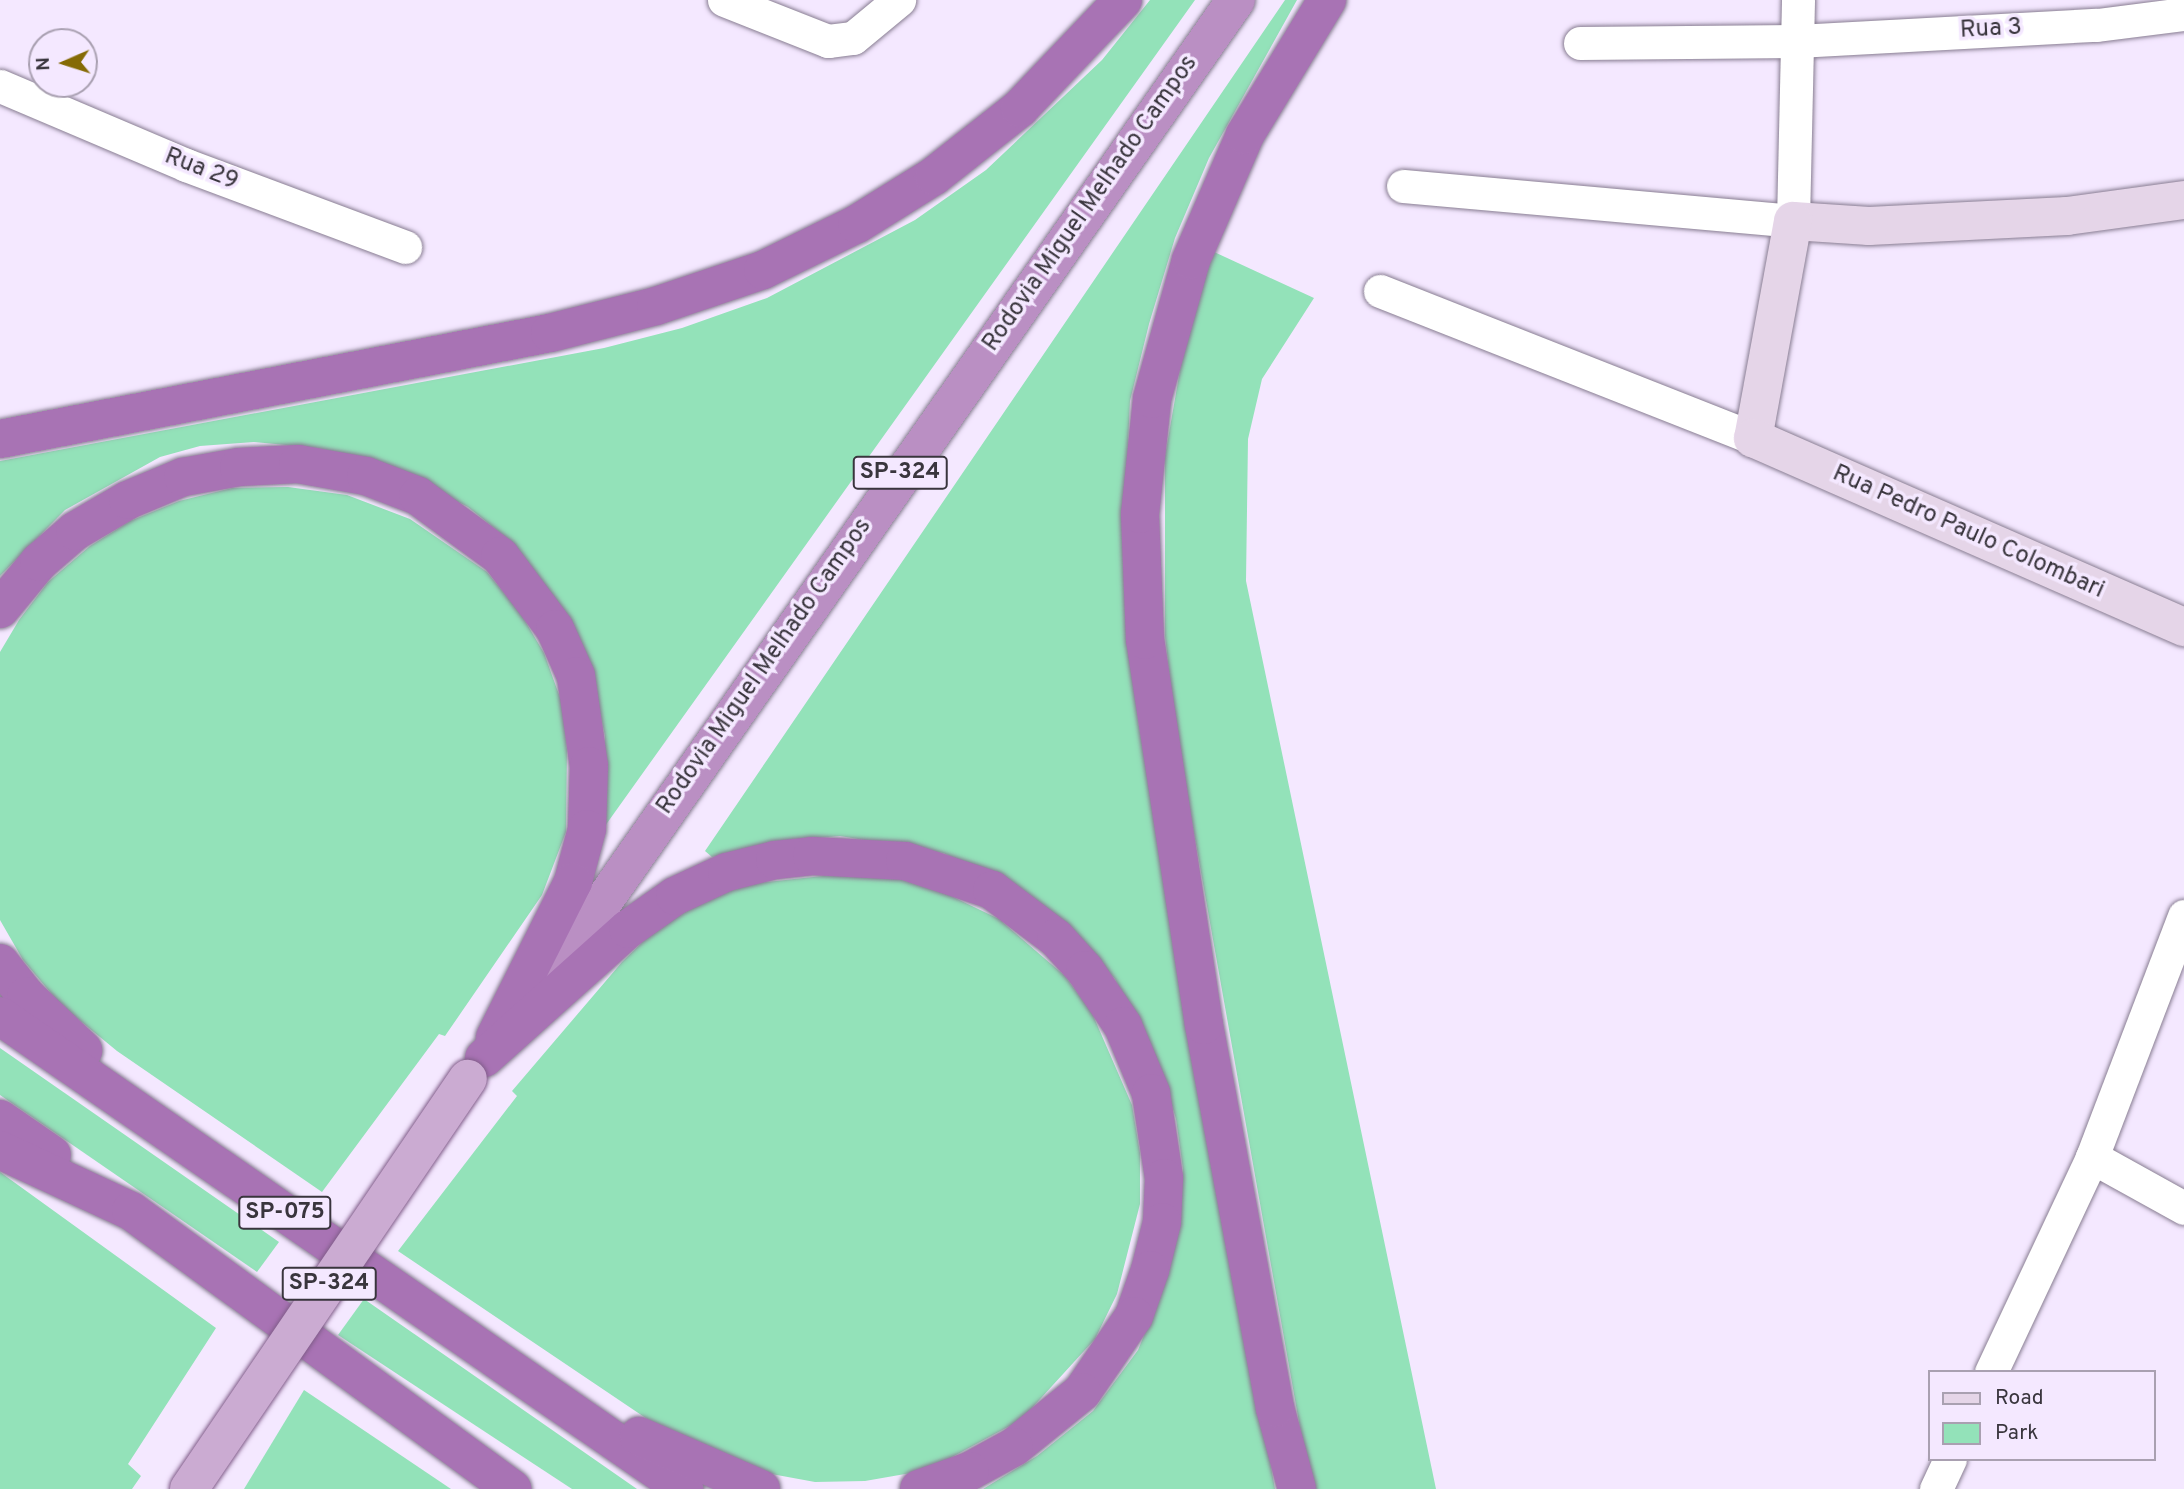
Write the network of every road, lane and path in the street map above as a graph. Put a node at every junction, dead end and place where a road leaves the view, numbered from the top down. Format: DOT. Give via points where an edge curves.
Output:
graph roads {
  1 [pos="724,0"];
  2 [pos="899,0"];
  3 [pos="1123,0"];
  4 [pos="1236,0"];
  5 [pos="1327,0"];
  6 [pos="1798,0"];
  7 [pos="2184,14"];
  8 [pos="1797,41"];
  9 [pos="1580,43"];
  10 [pos="0,86"];
  11 [pos="1404,186"];
  12 [pos="2184,200"];
  13 [pos="1793,221"];
  14 [pos="405,247"];
  15 [pos="1380,291"];
  16 [pos="1753,438"];
  17 [pos="0,439"];
  18 [pos="0,609"];
  19 [pos="2184,627"];
  20 [pos="2184,916"];
  21 [pos="0,964"];
  22 [pos="0,1016"];
  23 [pos="476,1068"];
  24 [pos="0,1119"];
  25 [pos="177,1138"];
  26 [pos="0,1150"];
  27 [pos="2092,1157"];
  28 [pos="2184,1208"];
  29 [pos="131,1211"];
  30 [pos="1992,1370"];
  31 [pos="554,1398"];
  32 [pos="1949,1461"];
  33 [pos="189,1489"];
  34 [pos="512,1489"];
  35 [pos="684,1489"];
  36 [pos="761,1489"];
  37 [pos="919,1489"];
  38 [pos="1297,1489"];
  39 [pos="1936,1489"];
  1 -- 2 [label="street" via="816,40 853,38"];
  3 -- 17 [label="highway" via="1020,108 934,176 857,224 764,270 656,306 550,334"];
  4 -- 23 [label="highway, Rodovia Miguel Melhado Campos / SP-324" via="570,949"];
  5 -- 38 [label="highway" via="1245,135 1191,260 1152,399 1140,514 1144,640 1204,1025 1275,1408"];
  6 -- 8 [label="street"];
  7 -- 8 [label="street, Rua 3" via="2097,25"];
  8 -- 9 [label="street, Rua 3"];
  8 -- 13 [label="street"];
  10 -- 14 [label="street, Rua 29" via="187,165"];
  11 -- 13 [label="street"];
  12 -- 13 [label="main road" via="2067,216 1869,226"];
  13 -- 16 [label="main road"];
  15 -- 16 [label="street"];
  16 -- 19 [label="main road, Rua Pedro Paulo Colombari"];
  18 -- 23 [label="highway" via="39,562 75,531 128,500 183,477 239,467 298,464 366,476 418,496 500,556 555,629 576,677 589,766 587,829 573,882"];
  20 -- 27 [label="street"];
  21 -- 25 [label="highway" via="26,996"];
  22 -- 25 [label="highway, SP-075"];
  23 -- 33 [label="main road, Rodovia Miguel Melhado Campos / SP-324, bridge"];
  23 -- 37 [label="highway" via="628,929 674,896 727,872 775,860 837,856 905,861 992,890 1056,938 1116,1016 1136,1052 1150,1093 1164,1178 1161,1222 1150,1270 1134,1316 1082,1392 1014,1447 970,1471"];
  24 -- 29 [label="highway"];
  25 -- 31 [label="highway, SP-075"];
  26 -- 29 [label="highway"];
  27 -- 28 [label="street"];
  27 -- 30 [label="street"];
  29 -- 34 [label="highway"];
  31 -- 35 [label="highway, SP-075"];
  31 -- 36 [label="highway"];
  32 -- 39 [label="street"];
}
